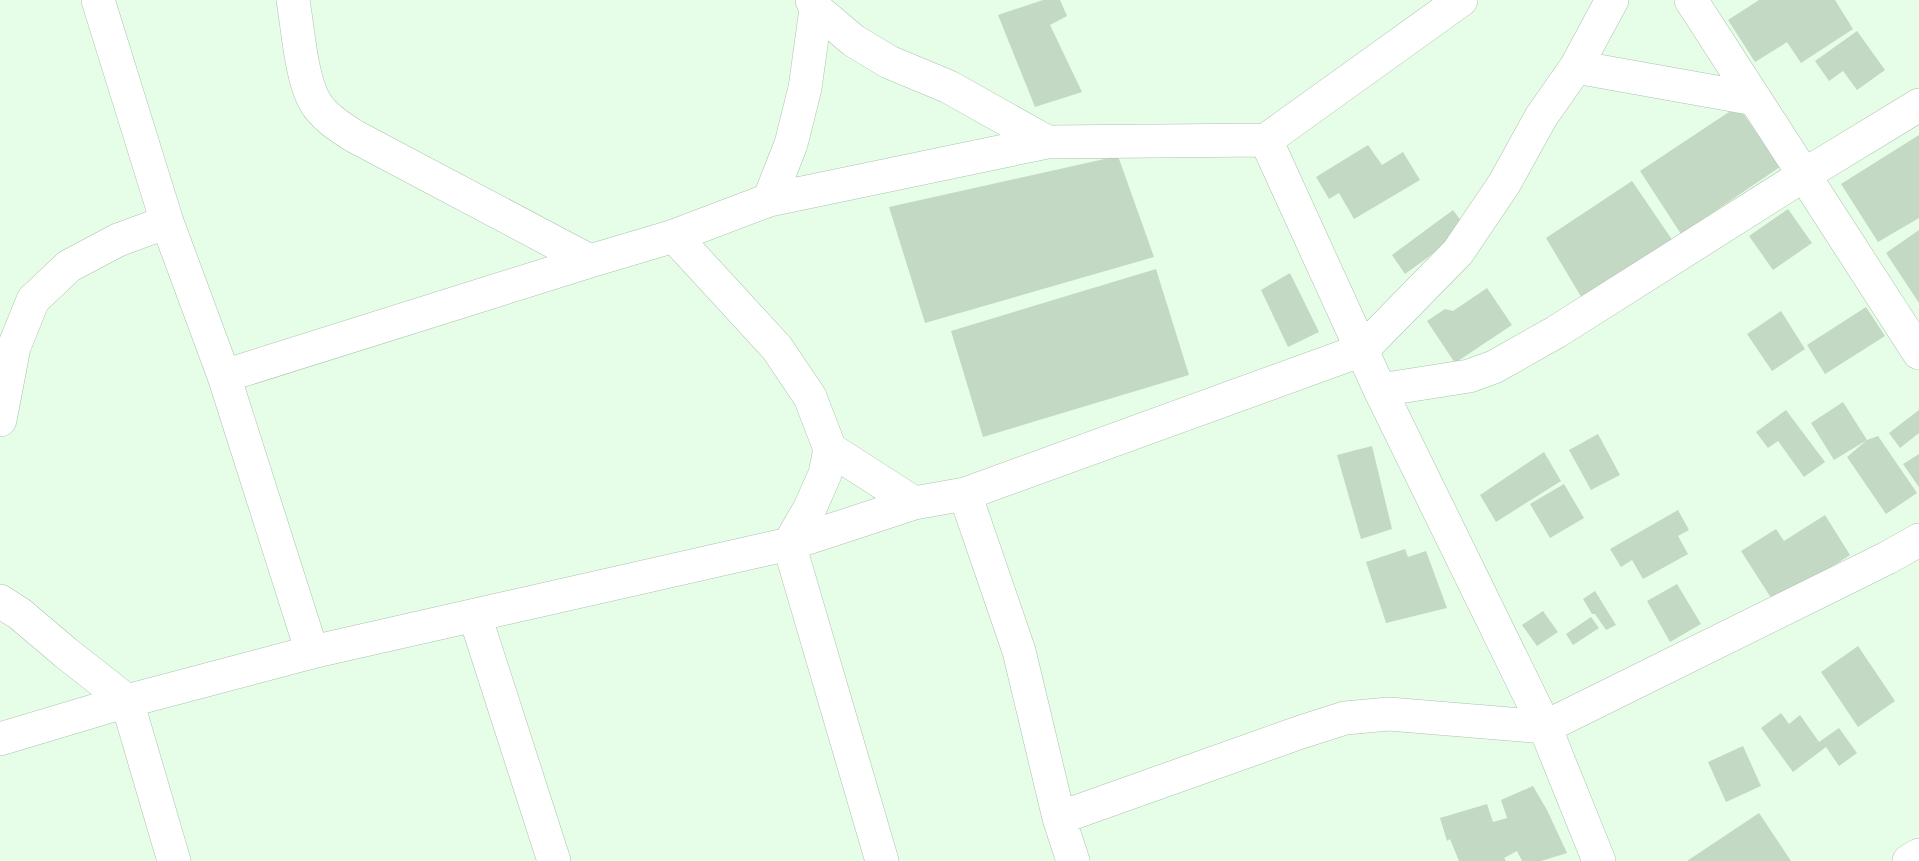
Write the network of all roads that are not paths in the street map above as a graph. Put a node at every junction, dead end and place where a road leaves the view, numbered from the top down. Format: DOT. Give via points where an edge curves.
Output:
graph roads {
  1 [pos="98,0"];
  2 [pos="293,0"];
  3 [pos="1461,0"];
  4 [pos="1612,0"];
  5 [pos="1691,0"];
  6 [pos="814,5"];
  7 [pos="1576,67"];
  8 [pos="1755,99"];
  9 [pos="1919,105"];
  10 [pos="1266,140"];
  11 [pos="1047,142"];
  12 [pos="1804,175"];
  13 [pos="769,200"];
  14 [pos="167,222"];
  15 [pos="674,236"];
  16 [pos="590,261"];
  17 [pos="1362,350"];
  18 [pos="1919,352"];
  19 [pos="224,376"];
  20 [pos="1380,390"];
  21 [pos="0,420"];
  22 [pos="830,449"];
  23 [pos="965,494"];
  24 [pos="914,503"];
  25 [pos="1919,540"];
  26 [pos="789,544"];
  27 [pos="0,601"];
  28 [pos="475,616"];
  29 [pos="312,652"];
  30 [pos="127,701"];
  31 [pos="1545,727"];
  32 [pos="0,739"];
  33 [pos="1059,818"];
  34 [pos="1919,855"];
  35 [pos="174,861"];
  36 [pos="554,861"];
  37 [pos="882,861"];
  38 [pos="1073,861"];
  39 [pos="1599,861"];
  40 [pos="1909,861"];
  1 -- 14 [label="street"];
  2 -- 16 [label="street" via="307,79 315,102 332,121"];
  3 -- 10 [label="street"];
  4 -- 7 [label="street"];
  5 -- 8 [label="street"];
  6 -- 11 [label="street" via="854,41 889,62 949,87"];
  6 -- 13 [label="street" via="805,88 791,144"];
  7 -- 8 [label="street"];
  7 -- 17 [label="street" via="1458,252"];
  8 -- 12 [label="street"];
  9 -- 12 [label="street"];
  10 -- 11 [label="street"];
  10 -- 17 [label="street"];
  11 -- 13 [label="street"];
  12 -- 18 [label="street"];
  12 -- 20 [label="street" via="1494,367 1469,376"];
  13 -- 15 [label="street"];
  14 -- 19 [label="street"];
  14 -- 21 [label="street" via="118,240 69,266 33,300 14,347"];
  15 -- 16 [label="street"];
  15 -- 22 [label="street" via="777,348 810,397"];
  16 -- 19 [label="street"];
  17 -- 20 [label="street"];
  17 -- 23 [label="street"];
  19 -- 29 [label="street"];
  20 -- 31 [label="street"];
  22 -- 24 [label="street"];
  22 -- 26 [label="street" via="825,474"];
  23 -- 24 [label="street"];
  23 -- 33 [label="street" via="1019,651"];
  24 -- 26 [label="street"];
  25 -- 31 [label="street"];
  26 -- 28 [label="street"];
  26 -- 37 [label="street"];
  27 -- 30 [label="street"];
  28 -- 29 [label="street"];
  28 -- 36 [label="street"];
  29 -- 30 [label="street"];
  30 -- 32 [label="street"];
  30 -- 35 [label="street"];
  31 -- 33 [label="street" via="1389,714 1345,718"];
  31 -- 39 [label="street"];
  33 -- 38 [label="street"];
  34 -- 40 [label="street"];
}
